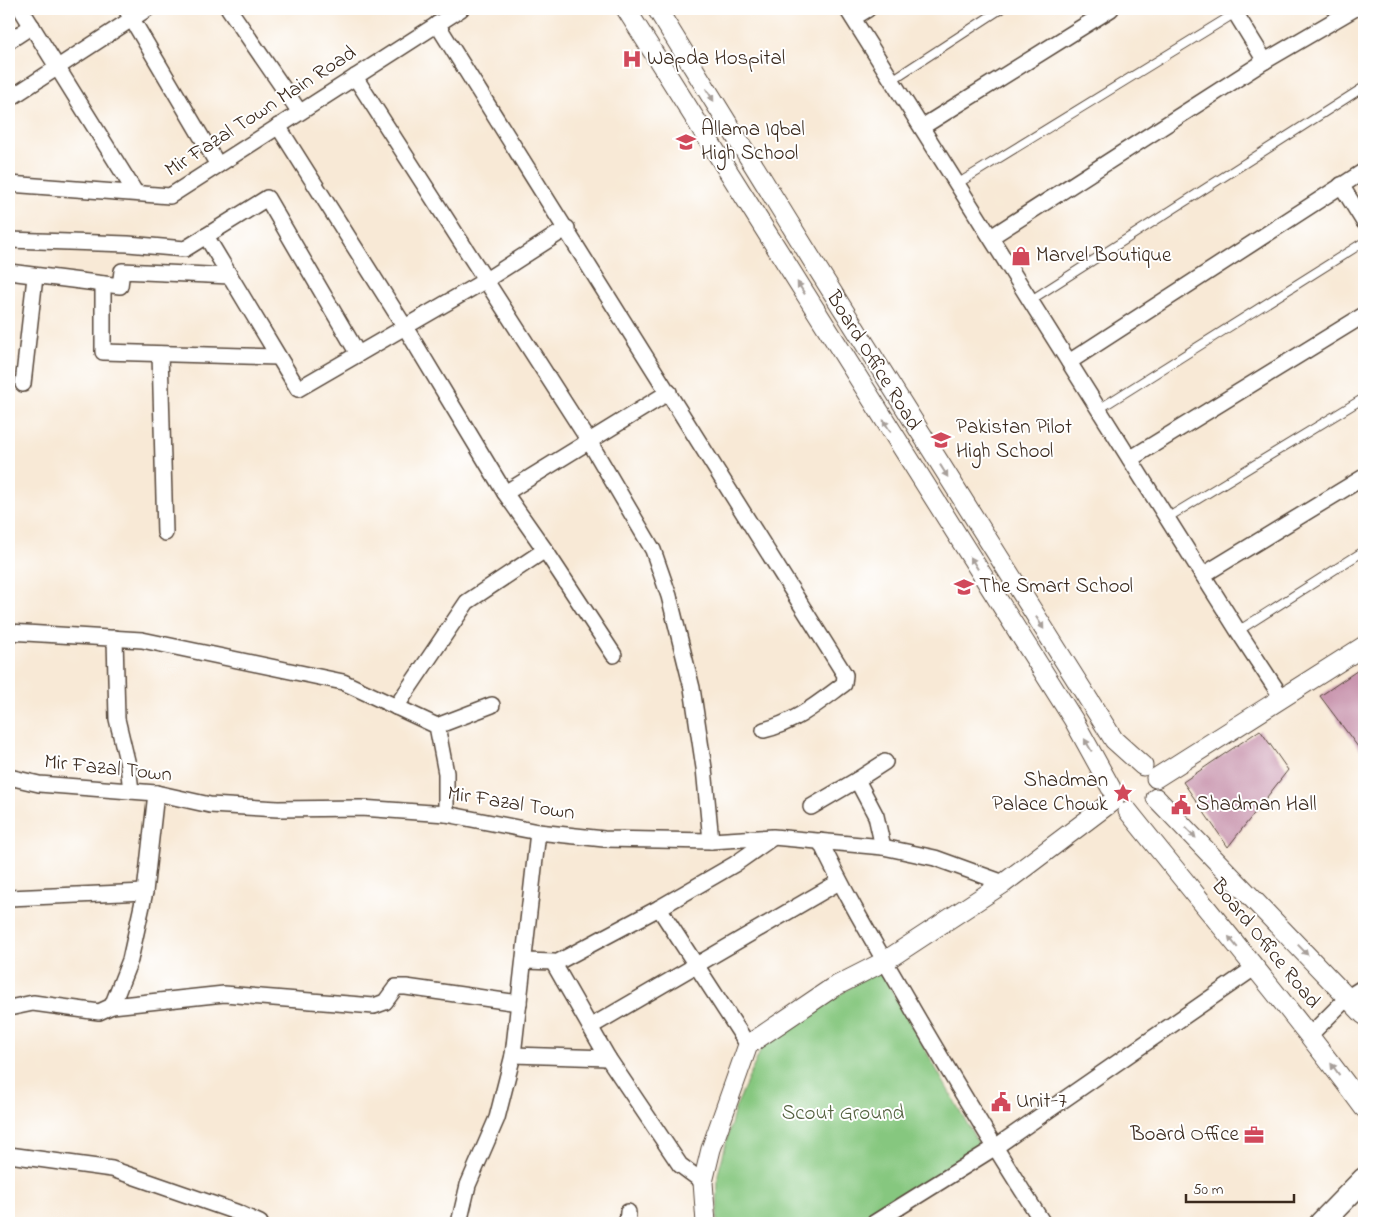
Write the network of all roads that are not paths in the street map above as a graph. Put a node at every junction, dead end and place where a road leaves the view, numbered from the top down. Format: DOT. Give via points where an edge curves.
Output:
graph roads {
  1 [pos="21,9"];
  2 [pos="148,9"];
  3 [pos="229,9"];
  4 [pos="462,9"];
  5 [pos="626,9"];
  6 [pos="657,9"];
  7 [pos="868,9"];
  8 [pos="1001,9"];
  9 [pos="1111,9"];
  10 [pos="1354,9"];
  11 [pos="1236,10"];
  12 [pos="850,13"];
  13 [pos="129,14"];
  14 [pos="437,24"];
  15 [pos="32,26"];
  16 [pos="9,41"];
  17 [pos="1265,62"];
  18 [pos="58,67"];
  19 [pos="354,77"];
  20 [pos="892,80"];
  21 [pos="1364,87"];
  22 [pos="9,99"];
  23 [pos="299,111"];
  24 [pos="278,126"];
  25 [pos="922,127"];
  26 [pos="218,165"];
  27 [pos="1364,171"];
  28 [pos="9,184"];
  29 [pos="958,184"];
  30 [pos="1341,185"];
  31 [pos="136,192"];
  32 [pos="1364,222"];
  33 [pos="567,228"];
  34 [pos="206,236"];
  35 [pos="991,237"];
  36 [pos="9,240"];
  37 [pos="1364,242"];
  38 [pos="9,272"];
  39 [pos="230,276"];
  40 [pos="35,277"];
  41 [pos="486,280"];
  42 [pos="103,284"];
  43 [pos="1031,300"];
  44 [pos="1364,315"];
  45 [pos="404,327"];
  46 [pos="160,354"];
  47 [pos="358,354"];
  48 [pos="278,357"];
  49 [pos="1069,362"];
  50 [pos="23,384"];
  51 [pos="669,392"];
  52 [pos="1364,398"];
  53 [pos="1098,409"];
  54 [pos="589,441"];
  55 [pos="1130,459"];
  56 [pos="1364,477"];
  57 [pos="505,493"];
  58 [pos="1167,518"];
  59 [pos="164,533"];
  60 [pos="545,550"];
  61 [pos="1364,552"];
  62 [pos="1203,575"];
  63 [pos="1238,631"];
  64 [pos="9,632"];
  65 [pos="115,638"];
  66 [pos="1364,646"];
  67 [pos="614,656"];
  68 [pos="1282,698"];
  69 [pos="492,705"];
  70 [pos="396,707"];
  71 [pos="437,726"];
  72 [pos="764,730"];
  73 [pos="885,762"];
  74 [pos="1149,772"];
  75 [pos="9,777"];
  76 [pos="857,780"];
  77 [pos="130,791"];
  78 [pos="156,793"];
  79 [pos="1156,798"];
  80 [pos="1118,800"];
  81 [pos="811,807"];
  82 [pos="446,814"];
  83 [pos="538,832"];
  84 [pos="774,837"];
  85 [pos="711,841"];
  86 [pos="820,841"];
  87 [pos="883,847"];
  88 [pos="839,882"];
  89 [pos="1004,883"];
  90 [pos="145,892"];
  91 [pos="9,898"];
  92 [pos="659,908"];
  93 [pos="525,961"];
  94 [pos="554,962"];
  95 [pos="885,962"];
  96 [pos="695,967"];
  97 [pos="1254,968"];
  98 [pos="1364,987"];
  99 [pos="1348,997"];
  100 [pos="519,1003"];
  101 [pos="112,1006"];
  102 [pos="9,1008"];
  103 [pos="1364,1015"];
  104 [pos="590,1027"];
  105 [pos="1310,1034"];
  106 [pos="748,1045"];
  107 [pos="513,1055"];
  108 [pos="608,1058"];
  109 [pos="1364,1108"];
  110 [pos="994,1148"];
  111 [pos="9,1155"];
  112 [pos="1364,1179"];
  113 [pos="703,1182"];
  114 [pos="260,1223"];
  115 [pos="460,1223"];
  116 [pos="706,1223"];
  117 [pos="874,1223"];
  118 [pos="1043,1223"];
  119 [pos="1321,1223"];
  1 -- 15 [label="street"];
  2 -- 13 [label="street"];
  3 -- 23 [label="street"];
  4 -- 14 [label="street, Mir Fazal Town Main Road"];
  80 -- 5 [label="street, Board Office Road, one-way" via="1073,719"];
  6 -- 74 [label="street, Board Office Road, one-way" via="1114,740"];
  7 -- 12 [label="street"];
  8 -- 20 [label="lane"];
  9 -- 25 [label="street"];
  10 -- 17 [label="street"];
  11 -- 17 [label="street"];
  11 -- 29 [label="lane"];
  12 -- 20 [label="street"];
  13 -- 18 [label="street"];
  13 -- 26 [label="street"];
  14 -- 19 [label="street, Mir Fazal Town Main Road"];
  14 -- 33 [label="street"];
  15 -- 16 [label="street"];
  15 -- 18 [label="street"];
  17 -- 35 [label="street"];
  18 -- 22 [label="street"];
  18 -- 31 [label="street"];
  19 -- 23 [label="street, Mir Fazal Town Main Road"];
  19 -- 41 [label="street"];
  20 -- 25 [label="street"];
  21 -- 43 [label="lane"];
  23 -- 24 [label="street, Mir Fazal Town Main Road"];
  24 -- 26 [label="street, Mir Fazal Town Main Road"];
  24 -- 45 [label="street"];
  25 -- 29 [label="street"];
  26 -- 31 [label="street, Mir Fazal Town Main Road" via="170,196"];
  27 -- 30 [label="street"];
  28 -- 31 [label="street, Mir Fazal Town Main Road"];
  29 -- 35 [label="street"];
  30 -- 32 [label="street"];
  30 -- 49 [label="street"];
  33 -- 41 [label="street"];
  33 -- 51 [label="street"];
  34 -- 36 [label="street" via="185,249"];
  34 -- 39 [label="street"];
  34 -- 47 [label="street" via="267,198"];
  35 -- 43 [label="street"];
  37 -- 53 [label="lane"];
  38 -- 40 [label="street"];
  39 -- 42 [label="street" via="122,271 120,286"];
  39 -- 48 [label="street"];
  40 -- 42 [label="street"];
  40 -- 50 [label="street"];
  41 -- 45 [label="street"];
  41 -- 54 [label="street"];
  42 -- 46 [label="street" via="103,352"];
  43 -- 49 [label="street"];
  44 -- 55 [label="street"];
  45 -- 47 [label="street"];
  45 -- 57 [label="street"];
  46 -- 48 [label="street"];
  46 -- 59 [label="street"];
  47 -- 48 [label="street" via="298,389"];
  49 -- 53 [label="street"];
  51 -- 54 [label="street"];
  51 -- 72 [label="street" via="846,678 844,684 793,720"];
  52 -- 58 [label="lane"];
  53 -- 55 [label="street"];
  54 -- 57 [label="street"];
  54 -- 85 [label="street" via="653,550 668,596 692,688"];
  55 -- 58 [label="street"];
  56 -- 62 [label="street"];
  57 -- 60 [label="street"];
  58 -- 62 [label="street"];
  60 -- 67 [label="street"];
  60 -- 70 [label="street" via="467,602"];
  61 -- 63 [label="lane"];
  62 -- 63 [label="street"];
  63 -- 68 [label="street"];
  64 -- 65 [label="street"];
  65 -- 70 [label="street" via="142,640 343,682"];
  65 -- 77 [label="street" via="117,719 128,765"];
  66 -- 68 [label="street"];
  68 -- 74 [label="street"];
  69 -- 71 [label="street"];
  70 -- 71 [label="street"];
  71 -- 82 [label="street" via="446,773"];
  73 -- 76 [label="street"];
  74 -- 79 [label="street" via="1158,787"];
  74 -- 80 [label="street" via="1135,765 1122,769 1113,781"];
  75 -- 77 [label="street, Mir Fazal Town" via="39,784"];
  76 -- 81 [label="street"];
  76 -- 87 [label="street" via="876,816"];
  77 -- 78 [label="street, Mir Fazal Town"];
  78 -- 82 [label="street, Mir Fazal Town" via="219,805 278,810 361,808"];
  78 -- 90 [label="street"];
  79 -- 80 [label="street" via="1146,810"];
  79 -- 99 [label="street, Board Office Road, one-way"];
  80 -- 89 [label="street"];
  97 -- 80 [label="street, Board Office Road, one-way"];
  82 -- 83 [label="street, Mir Fazal Town"];
  83 -- 85 [label="street, Mir Fazal Town" via="604,839"];
  83 -- 93 [label="street"];
  84 -- 85 [label="street, Mir Fazal Town"];
  84 -- 86 [label="street, Mir Fazal Town"];
  84 -- 92 [label="street"];
  86 -- 87 [label="street, Mir Fazal Town"];
  86 -- 88 [label="street"];
  87 -- 89 [label="street, Mir Fazal Town" via="935,858"];
  88 -- 95 [label="street"];
  88 -- 96 [label="street"];
  89 -- 95 [label="street"];
  90 -- 91 [label="street"];
  90 -- 101 [label="street" via="130,960"];
  92 -- 94 [label="street"];
  92 -- 96 [label="street"];
  93 -- 94 [label="street"];
  93 -- 100 [label="street"];
  94 -- 104 [label="street"];
  95 -- 106 [label="street" via="832,988"];
  95 -- 110 [label="street"];
  96 -- 104 [label="street"];
  96 -- 106 [label="street"];
  97 -- 105 [label="street, Board Office Road"];
  97 -- 110 [label="street"];
  98 -- 99 [label="street"];
  99 -- 103 [label="street, Board Office Road"];
  99 -- 105 [label="street"];
  100 -- 101 [label="street" via="396,987 385,1002 374,1006 224,994"];
  100 -- 107 [label="street"];
  101 -- 102 [label="street" via="99,1012 32,1003"];
  104 -- 108 [label="street"];
  109 -- 105 [label="street, Board Office Road, one-way"];
  106 -- 113 [label="street"];
  107 -- 108 [label="street"];
  107 -- 115 [label="street" via="497,1118 468,1185"];
  108 -- 113 [label="street" via="680,1165"];
  110 -- 117 [label="street"];
  110 -- 118 [label="street"];
  111 -- 114 [label="street" via="112,1169"];
  112 -- 119 [label="main road"];
  113 -- 116 [label="street"];
}
